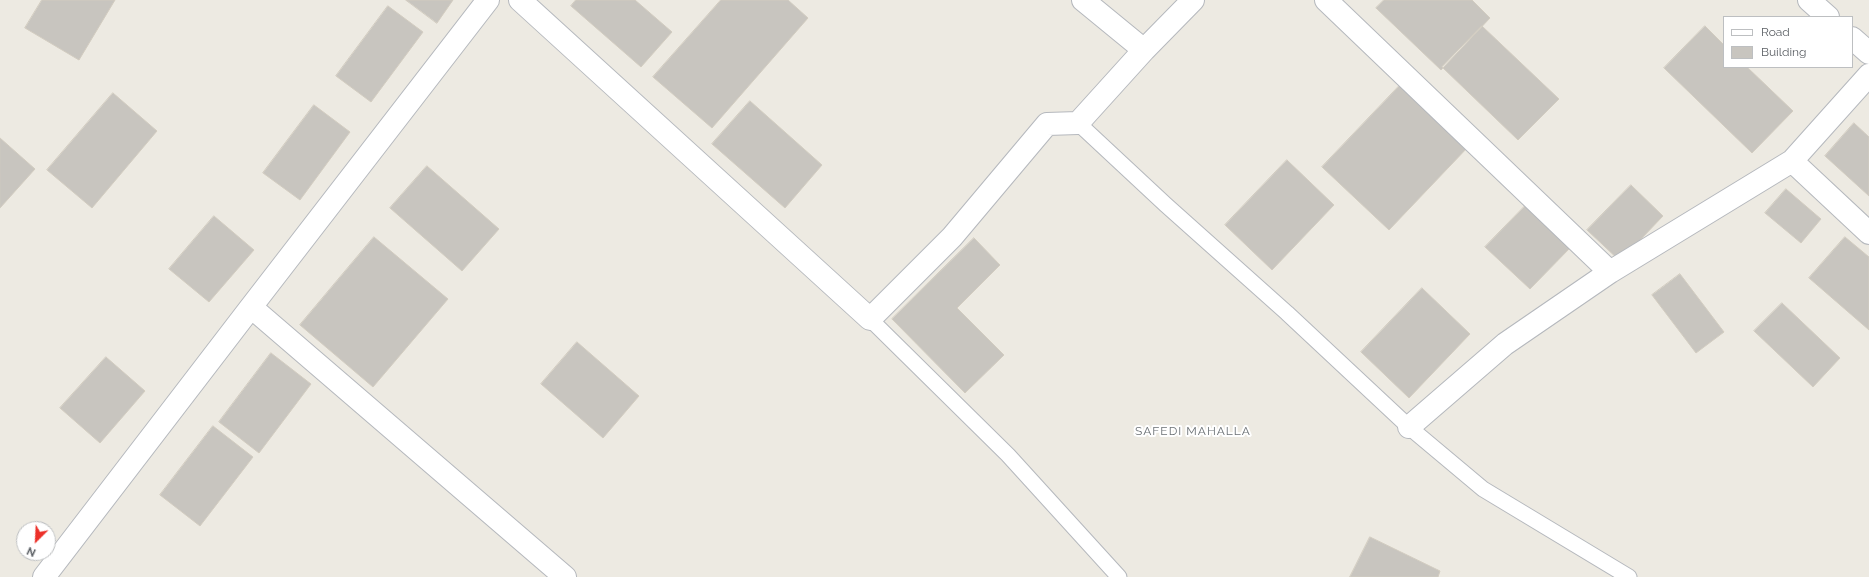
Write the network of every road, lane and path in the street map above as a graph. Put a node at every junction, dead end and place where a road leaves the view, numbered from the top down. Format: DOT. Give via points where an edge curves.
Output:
graph roads {
  1 [pos="488,0"];
  2 [pos="520,0"];
  3 [pos="1084,0"];
  4 [pos="1193,0"];
  5 [pos="1326,0"];
  6 [pos="1809,0"];
  7 [pos="1827,16"];
  8 [pos="1853,39"];
  9 [pos="1144,50"];
  10 [pos="1869,54"];
  11 [pos="1869,75"];
  12 [pos="1078,123"];
  13 [pos="1792,161"];
  14 [pos="1869,233"];
  15 [pos="1610,272"];
  16 [pos="251,307"];
  17 [pos="870,319"];
  18 [pos="1409,427"];
  19 [pos="44,577"];
  20 [pos="565,577"];
  21 [pos="1119,577"];
  22 [pos="1629,577"];
  1 -- 16 [label="street"];
  2 -- 17 [label="street"];
  3 -- 9 [label="street"];
  4 -- 9 [label="street"];
  5 -- 15 [label="street"];
  6 -- 7 [label="street"];
  8 -- 10 [label="street"];
  9 -- 12 [label="street"];
  11 -- 13 [label="street"];
  12 -- 17 [label="street" via="1047,124 952,237"];
  12 -- 18 [label="lane"];
  13 -- 14 [label="street"];
  13 -- 15 [label="street"];
  15 -- 18 [label="street" via="1505,344"];
  16 -- 19 [label="street"];
  16 -- 20 [label="street"];
  17 -- 21 [label="lane" via="1008,455"];
  18 -- 22 [label="lane" via="1483,489"];
}
